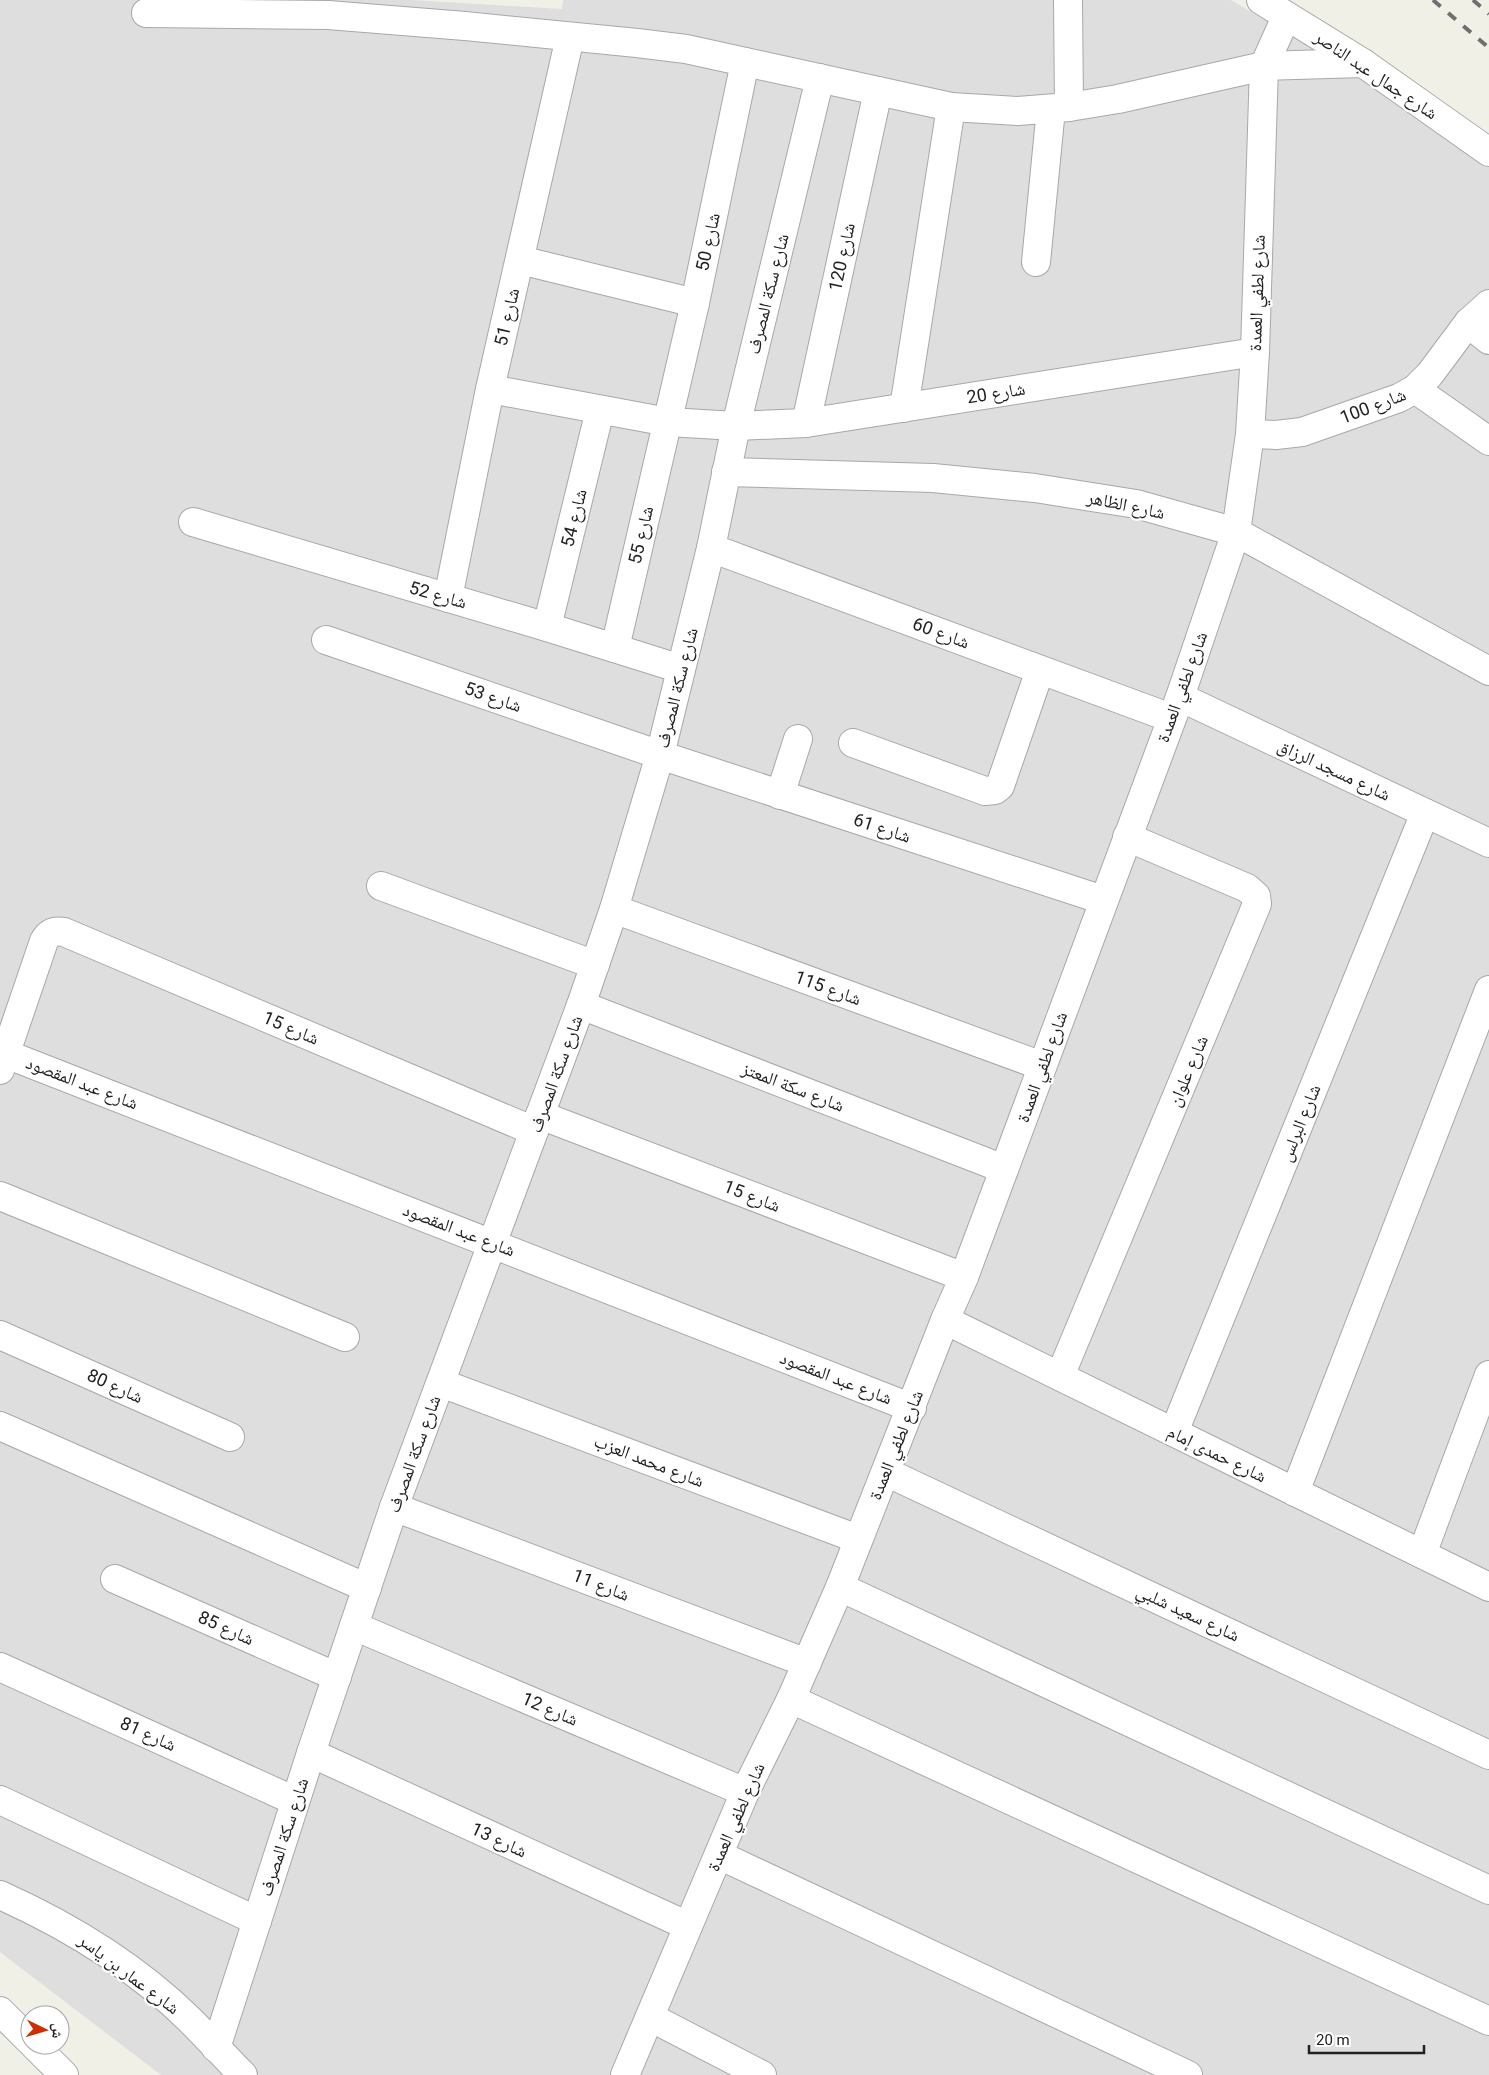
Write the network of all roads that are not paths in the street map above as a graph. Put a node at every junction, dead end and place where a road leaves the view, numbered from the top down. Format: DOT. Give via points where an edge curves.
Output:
graph roads {
  1 [pos="1068,0"];
  2 [pos="1261,0"];
  3 [pos="146,13"];
  4 [pos="1286,17"];
  5 [pos="570,37"];
  6 [pos="745,62"];
  7 [pos="1363,63"];
  8 [pos="1264,66"];
  9 [pos="820,78"];
  10 [pos="878,91"];
  11 [pos="951,107"];
  12 [pos="1060,108"];
  13 [pos="1489,152"];
  14 [pos="520,260"];
  15 [pos="1036,262"];
  16 [pos="695,303"];
  17 [pos="1489,304"];
  18 [pos="1468,323"];
  19 [pos="1489,340"];
  20 [pos="1255,352"];
  21 [pos="490,389"];
  22 [pos="1415,389"];
  23 [pos="904,408"];
  24 [pos="600,410"];
  25 [pos="668,422"];
  26 [pos="806,423"];
  27 [pos="736,426"];
  28 [pos="1250,434"];
  29 [pos="1489,441"];
  30 [pos="726,472"];
  31 [pos="193,522"];
  32 [pos="1236,532"];
  33 [pos="711,548"];
  34 [pos="448,598"];
  35 [pos="547,627"];
  36 [pos="326,640"];
  37 [pos="615,648"];
  38 [pos="681,669"];
  39 [pos="1040,670"];
  40 [pos="1489,671"];
  41 [pos="1176,707"];
  42 [pos="798,738"];
  43 [pos="853,743"];
  44 [pos="660,755"];
  45 [pos="780,795"];
  46 [pos="1425,813"];
  47 [pos="1127,837"];
  48 [pos="1489,843"];
  49 [pos="381,886"];
  50 [pos="1103,900"];
  51 [pos="614,909"];
  52 [pos="595,965"];
  53 [pos="1489,990"];
  54 [pos="581,1005"];
  55 [pos="10,1009"];
  56 [pos="3,1063"];
  57 [pos="1042,1066"];
  58 [pos="537,1123"];
  59 [pos="1004,1169"];
  60 [pos="0,1196"];
  61 [pos="492,1243"];
  62 [pos="964,1277"];
  63 [pos="945,1320"];
  64 [pos="0,1335"];
  65 [pos="345,1337"];
  66 [pos="1489,1374"];
  67 [pos="1060,1376"];
  68 [pos="440,1383"];
  69 [pos="912,1408"];
  70 [pos="0,1426"];
  71 [pos="1174,1432"];
  72 [pos="230,1437"];
  73 [pos="886,1472"];
  74 [pos="1295,1492"];
  75 [pos="394,1507"];
  76 [pos="858,1539"];
  77 [pos="1422,1554"];
  78 [pos="115,1579"];
  79 [pos="840,1587"];
  80 [pos="1489,1587"];
  81 [pos="367,1588"];
  82 [pos="354,1626"];
  83 [pos="808,1663"];
  84 [pos="0,1667"];
  85 [pos="336,1677"];
  86 [pos="792,1699"];
  87 [pos="311,1754"];
  88 [pos="1489,1755"];
  89 [pos="746,1792"];
  90 [pos="0,1800"];
  91 [pos="296,1801"];
  92 [pos="720,1854"];
  93 [pos="1489,1890"];
  94 [pos="0,1895"];
  95 [pos="257,1921"];
  96 [pos="688,1926"];
  97 [pos="0,2011"];
  98 [pos="650,2017"];
  99 [pos="1489,2021"];
  100 [pos="20,2031"];
  101 [pos="216,2048"];
  102 [pos="44,2055"];
  103 [pos="64,2075"];
  104 [pos="243,2075"];
  105 [pos="625,2075"];
  106 [pos="762,2075"];
  107 [pos="1188,2075"];
  1 -- 12 [label="street"];
  2 -- 4 [label="street, شارع جمال عبد الناصر"];
  3 -- 5 [label="street" via="328,15"];
  4 -- 7 [label="street, شارع جمال عبد الناصر"];
  4 -- 8 [label="street, شارع لطفي العمدة"];
  5 -- 6 [label="street" via="686,49"];
  5 -- 14 [label="street, شارع 51"];
  6 -- 9 [label="street"];
  6 -- 16 [label="street, شارع 50"];
  7 -- 8 [label="street"];
  7 -- 13 [label="street, شارع جمال عبد الناصر"];
  8 -- 12 [label="street" via="1118,99"];
  8 -- 20 [label="street, شارع لطفي العمدة"];
  9 -- 10 [label="street"];
  9 -- 27 [label="street, شارع سكة المصرف"];
  10 -- 11 [label="street"];
  10 -- 26 [label="street, شارع 120"];
  11 -- 12 [label="street" via="993,110"];
  11 -- 23 [label="street"];
  12 -- 15 [label="street"];
  14 -- 16 [label="street"];
  14 -- 21 [label="street, شارع 51"];
  16 -- 25 [label="street, شارع 50"];
  17 -- 18 [label="street, شارع 100"];
  18 -- 19 [label="street"];
  18 -- 22 [label="street, شارع 100"];
  20 -- 23 [label="street, شارع 20"];
  20 -- 28 [label="street, شارع لطفي العمدة"];
  21 -- 24 [label="street, شارع 20"];
  21 -- 34 [label="street, شارع 51"];
  22 -- 28 [label="street, شارع 100" via="1399,398 1302,432"];
  22 -- 29 [label="street"];
  23 -- 26 [label="street, شارع 20"];
  24 -- 25 [label="street, شارع 20"];
  24 -- 35 [label="street, شارع 54"];
  25 -- 27 [label="street, شارع 20"];
  25 -- 37 [label="street, شارع 55"];
  26 -- 27 [label="street, شارع 20"];
  27 -- 30 [label="street, شارع سكة المصرف"];
  28 -- 32 [label="street, شارع لطفي العمدة"];
  30 -- 32 [label="street, شارع الظاهر" via="933,478 1035,488 1136,504"];
  30 -- 33 [label="street, شارع سكة المصرف"];
  31 -- 34 [label="street, شارع 52"];
  32 -- 40 [label="street, شارع الظاهر"];
  32 -- 41 [label="street, شارع لطفي العمدة"];
  33 -- 38 [label="street, شارع سكة المصرف"];
  33 -- 39 [label="street, شارع 60"];
  34 -- 35 [label="street, شارع 52"];
  35 -- 37 [label="street, شارع 52"];
  36 -- 44 [label="street, شارع 53"];
  37 -- 38 [label="street, شارع 52"];
  38 -- 44 [label="street, شارع سكة المصرف"];
  39 -- 41 [label="street, شارع 60"];
  39 -- 43 [label="street" via="1000,786 995,790 985,791"];
  41 -- 46 [label="street, شارع مسجد الرزاق"];
  41 -- 47 [label="street, شارع لطفي العمدة"];
  42 -- 45 [label="street"];
  44 -- 45 [label="street, شارع 61"];
  44 -- 51 [label="street, شارع سكة المصرف"];
  45 -- 50 [label="street, شارع 61"];
  46 -- 48 [label="street, شارع مسجد الرزاق"];
  46 -- 71 [label="street, شارع البرلس"];
  47 -- 50 [label="street, شارع لطفي العمدة"];
  47 -- 67 [label="street, شارع علوان" via="1247,888 1256,896 1257,904"];
  49 -- 52 [label="street"];
  50 -- 57 [label="street, شارع لطفي العمدة"];
  51 -- 52 [label="street, شارع سكة المصرف"];
  51 -- 57 [label="street, شارع 115"];
  52 -- 54 [label="street, شارع سكة المصرف"];
  53 -- 74 [label="street"];
  54 -- 58 [label="street, شارع سكة المصرف"];
  54 -- 59 [label="street, شارع سكة المعتز"];
  55 -- 56 [label="street"];
  55 -- 58 [label="street, شارع 15" via="48,934 56,930"];
  56 -- 61 [label="street, شارع عبد المقصود"];
  57 -- 59 [label="street, شارع لطفي العمدة"];
  58 -- 61 [label="street, شارع سكة المصرف"];
  58 -- 62 [label="street, شارع 15"];
  59 -- 62 [label="street, شارع لطفي العمدة"];
  60 -- 65 [label="street"];
  61 -- 68 [label="street, شارع سكة المصرف"];
  61 -- 69 [label="street, شارع عبد المقصود"];
  62 -- 63 [label="street, شارع لطفي العمدة"];
  63 -- 67 [label="street, شارع حمدى إمام"];
  63 -- 69 [label="street, شارع لطفي العمدة"];
  64 -- 72 [label="street, شارع 80"];
  66 -- 77 [label="street"];
  67 -- 71 [label="street, شارع حمدى إمام"];
  68 -- 75 [label="street, شارع سكة المصرف"];
  68 -- 76 [label="street, شارع محمد العزب"];
  69 -- 73 [label="street, شارع لطفي العمدة"];
  70 -- 81 [label="street"];
  71 -- 74 [label="street, شارع حمدى إمام"];
  73 -- 76 [label="street, شارع لطفي العمدة"];
  73 -- 88 [label="street, شارع سعيد شلبي"];
  74 -- 77 [label="street, شارع حمدى إمام"];
  75 -- 81 [label="street, شارع سكة المصرف"];
  75 -- 83 [label="street, شارع 11"];
  76 -- 79 [label="street, شارع لطفي العمدة"];
  77 -- 80 [label="street, شارع حمدى إمام"];
  78 -- 85 [label="street, شارع 85"];
  79 -- 83 [label="street, شارع لطفي العمدة"];
  79 -- 93 [label="street"];
  81 -- 82 [label="street, شارع سكة المصرف"];
  82 -- 85 [label="street, شارع سكة المصرف"];
  82 -- 89 [label="street, شارع 12"];
  83 -- 86 [label="street, شارع لطفي العمدة"];
  84 -- 91 [label="street, شارع 81"];
  85 -- 87 [label="street, شارع سكة المصرف"];
  86 -- 89 [label="street, شارع لطفي العمدة"];
  86 -- 99 [label="street"];
  87 -- 91 [label="street, شارع سكة المصرف"];
  87 -- 96 [label="street, شارع 13"];
  89 -- 92 [label="street, شارع لطفي العمدة"];
  90 -- 95 [label="street"];
  91 -- 95 [label="street, شارع سكة المصرف"];
  92 -- 96 [label="street, شارع لطفي العمدة"];
  92 -- 107 [label="street"];
  94 -- 101 [label="street, شارع عمار بن ياسر" via="90,1942 117,1961 189,2019"];
  95 -- 101 [label="street, شارع سكة المصرف"];
  96 -- 98 [label="street, شارع لطفي العمدة"];
  97 -- 100 [label="street"];
  98 -- 105 [label="street, شارع لطفي العمدة"];
  98 -- 106 [label="street"];
  101 -- 104 [label="street, شارع عمار بن ياسر"];
  102 -- 103 [label="street"];
}
